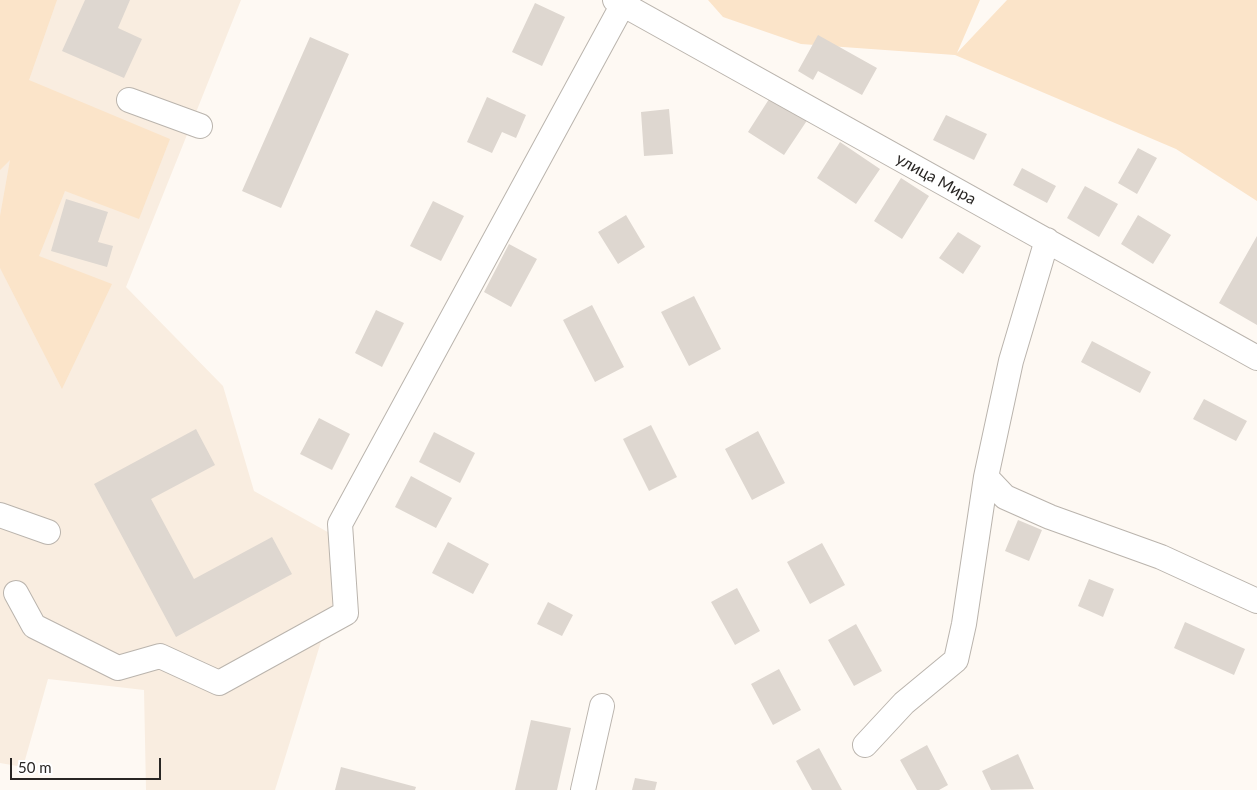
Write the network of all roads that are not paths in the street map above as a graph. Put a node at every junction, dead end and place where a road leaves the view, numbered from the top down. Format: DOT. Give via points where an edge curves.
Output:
graph roads {
  1 [pos="619,2"];
  2 [pos="129,100"];
  3 [pos="200,126"];
  4 [pos="1047,240"];
  5 [pos="1257,358"];
  6 [pos="986,477"];
  7 [pos="0,515"];
  8 [pos="48,532"];
  9 [pos="16,593"];
  10 [pos="1257,601"];
  11 [pos="602,706"];
  12 [pos="865,745"];
  13 [pos="583,790"];
  1 -- 4 [label="street, улица Мира"];
  1 -- 9 [label="street" via="340,524 346,613 219,683 160,656 118,668 34,626"];
  2 -- 3 [label="street"];
  4 -- 5 [label="street, улица Мира"];
  4 -- 6 [label="street" via="1010,361"];
  6 -- 10 [label="street" via="1005,497 1050,517 1161,556"];
  6 -- 12 [label="street" via="956,660 904,704"];
  7 -- 8 [label="street"];
  11 -- 13 [label="street"];
}
